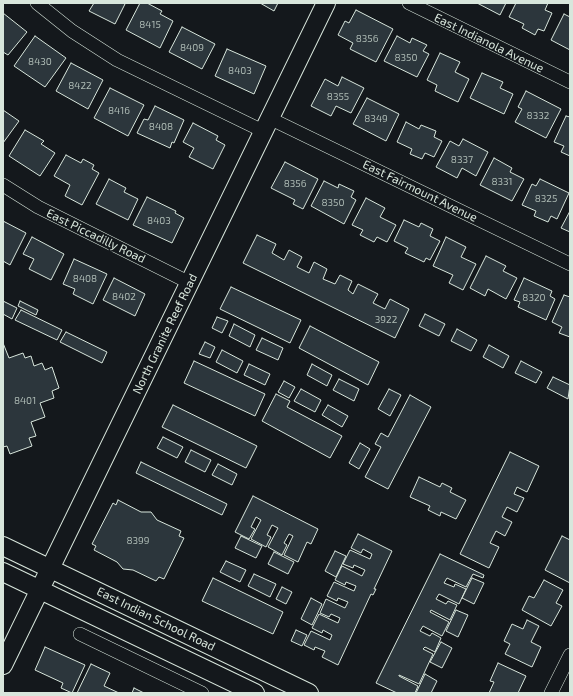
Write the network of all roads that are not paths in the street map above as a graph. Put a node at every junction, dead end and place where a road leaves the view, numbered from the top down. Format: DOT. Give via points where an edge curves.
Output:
graph roads {
  1 [pos="37,3"];
  2 [pos="326,3"];
  3 [pos="409,3"];
  4 [pos="570,82"];
  5 [pos="266,124"];
  6 [pos="3,186"];
  7 [pos="570,264"];
  8 [pos="190,283"];
  9 [pos="3,546"];
  10 [pos="50,568"];
  11 [pos="3,572"];
  12 [pos="40,589"];
  13 [pos="108,622"];
  14 [pos="80,634"];
  15 [pos="98,642"];
  16 [pos="570,655"];
  17 [pos="3,665"];
  18 [pos="202,693"];
  19 [pos="255,693"];
  20 [pos="310,693"];
  21 [pos="551,693"];
  1 -- 5 [label="street, East Fairmount Avenue" via="72,31 117,60"];
  2 -- 5 [label="street, North Granite Reef Road"];
  3 -- 4 [label="street, East Indianola Avenue"];
  5 -- 7 [label="street, East Fairmount Avenue"];
  5 -- 8 [label="street, North Granite Reef Road"];
  6 -- 8 [label="street, East Piccadilly Road" via="38,207"];
  8 -- 10 [label="street, North Granite Reef Road"];
  9 -- 10 [label="street, East Indian School Road"];
  10 -- 12 [label="street, North Granite Reef Road"];
  10 -- 20 [label="street, East Indian School Road"];
  11 -- 12 [label="street, East Indian School Road"];
  12 -- 13 [label="street, East Indian School Road"];
  12 -- 17 [label="street, North Granite Reef Road"];
  13 -- 15 [label="street, East Indian School Road"];
  13 -- 19 [label="street, East Indian School Road"];
  14 -- 15 [label="street"];
  15 -- 18 [label="street"];
  16 -- 21 [label="street"];
}
